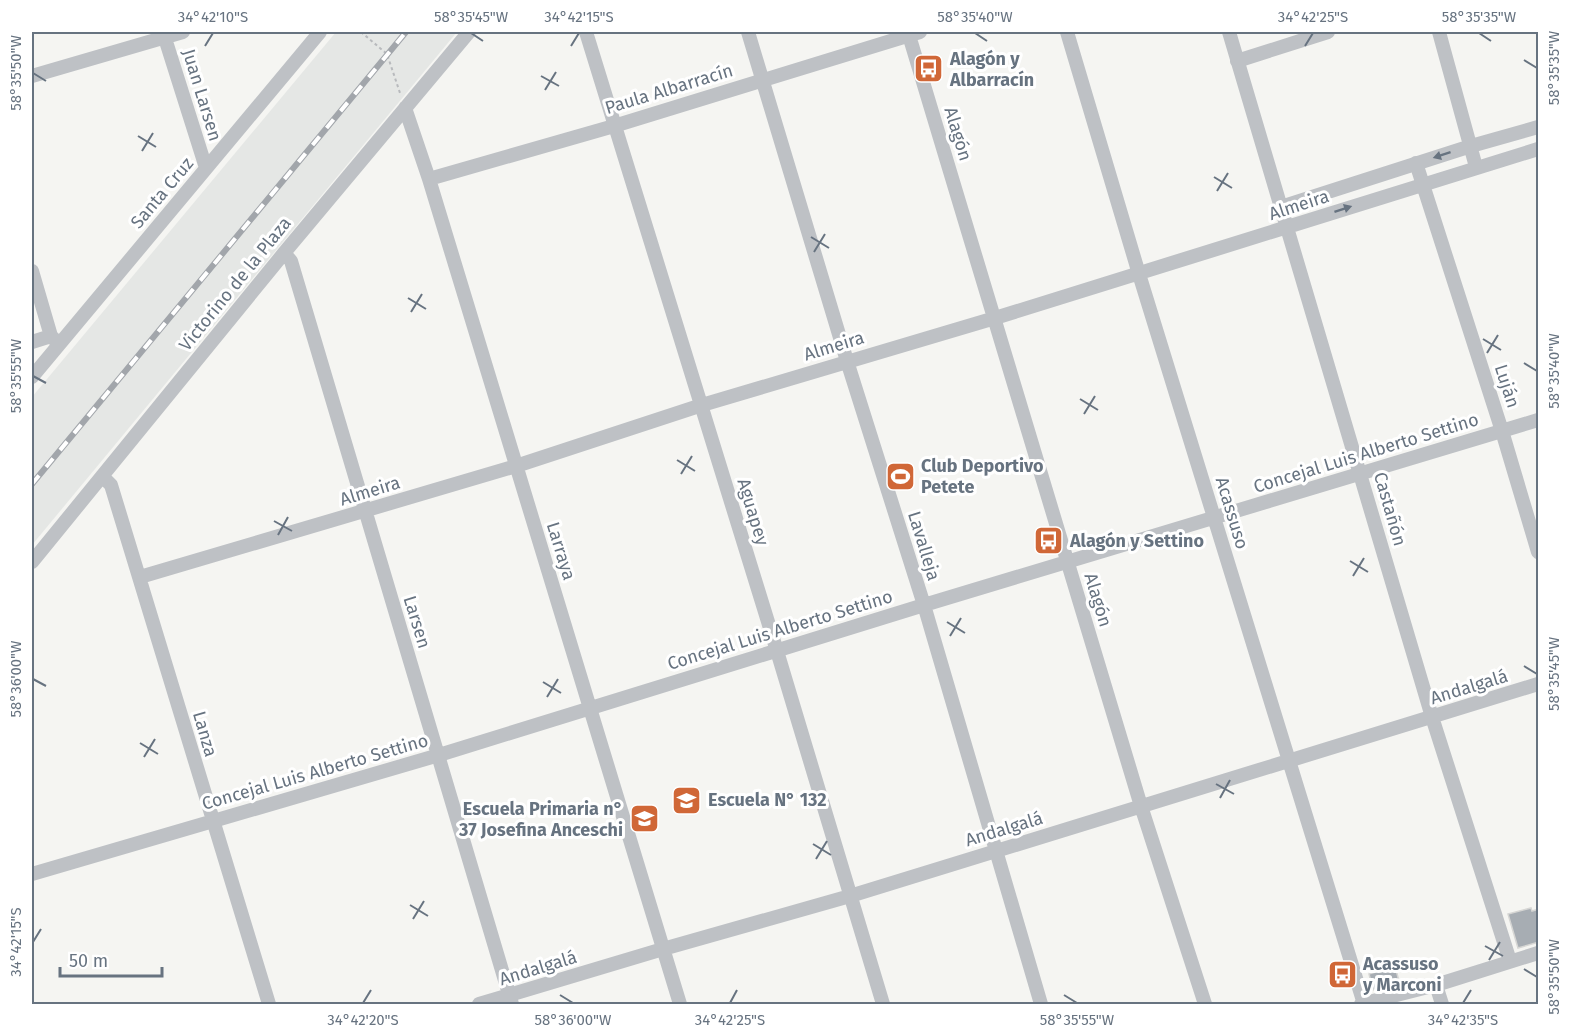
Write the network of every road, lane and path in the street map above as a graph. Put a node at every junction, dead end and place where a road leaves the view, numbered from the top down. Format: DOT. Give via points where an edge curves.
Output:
graph roads {
  1 [pos="183,32"];
  2 [pos="320,32"];
  3 [pos="361,32"];
  4 [pos="469,32"];
  5 [pos="586,32"];
  6 [pos="748,32"];
  7 [pos="1067,32"];
  8 [pos="1228,32"];
  9 [pos="1328,32"];
  10 [pos="1439,32"];
  11 [pos="912,33"];
  12 [pos="164,34"];
  13 [pos="1237,61"];
  14 [pos="32,76"];
  15 [pos="762,80"];
  16 [pos="405,108"];
  17 [pos="614,126"];
  18 [pos="1539,127"];
  19 [pos="1472,146"];
  20 [pos="1539,149"];
  21 [pos="1416,163"];
  22 [pos="1476,167"];
  23 [pos="206,168"];
  24 [pos="429,179"];
  25 [pos="1423,183"];
  26 [pos="1281,207"];
  27 [pos="1287,227"];
  28 [pos="284,253"];
  29 [pos="32,271"];
  30 [pos="1139,273"];
  31 [pos="995,318"];
  32 [pos="55,340"];
  33 [pos="32,342"];
  34 [pos="847,360"];
  35 [pos="32,377"];
  36 [pos="702,405"];
  37 [pos="1539,420"];
  38 [pos="1502,431"];
  39 [pos="516,466"];
  40 [pos="1361,472"];
  41 [pos="102,476"];
  42 [pos="365,512"];
  43 [pos="1215,519"];
  44 [pos="1539,552"];
  45 [pos="32,562"];
  46 [pos="1069,563"];
  47 [pos="140,577"];
  48 [pos="924,605"];
  49 [pos="777,651"];
  50 [pos="1539,684"];
  51 [pos="591,707"];
  52 [pos="1432,717"];
  53 [pos="439,755"];
  54 [pos="1290,762"];
  55 [pos="1141,806"];
  56 [pos="211,820"];
  57 [pos="996,850"];
  58 [pos="32,874"];
  59 [pos="849,896"];
  60 [pos="663,949"];
  61 [pos="1539,953"];
  62 [pos="1510,961"];
  63 [pos="1436,985"];
  64 [pos="511,1000"];
  65 [pos="1363,1004"];
  66 [pos="268,1005"];
  67 [pos="479,1005"];
  68 [pos="680,1005"];
  69 [pos="883,1005"];
  70 [pos="1041,1005"];
  71 [pos="1205,1005"];
  72 [pos="1442,1005"];
  1 -- 12 [label="street"];
  2 -- 23 [label="street, Santa Cruz"];
  3 -- 16 [label="path" via="387,54"];
  4 -- 16 [label="street, Victorino de la Plaza"];
  5 -- 17 [label="street, Aguapey"];
  6 -- 15 [label="street, Lavalleja"];
  7 -- 30 [label="street, Acassuso"];
  8 -- 13 [label="street, Castañón"];
  9 -- 13 [label="street"];
  10 -- 19 [label="street"];
  11 -- 15 [label="street, Paula Albarracín"];
  11 -- 31 [label="street, Alagón"];
  12 -- 14 [label="street"];
  12 -- 23 [label="street, Juan Larsen"];
  13 -- 26 [label="street, Castañón"];
  15 -- 17 [label="street, Paula Albarracín"];
  15 -- 34 [label="street, Lavalleja"];
  16 -- 24 [label="street, Larraya"];
  16 -- 28 [label="street, Victorino de la Plaza"];
  17 -- 24 [label="street, Paula Albarracín"];
  17 -- 36 [label="street, Aguapey"];
  18 -- 19 [label="street, Almeira"];
  19 -- 21 [label="street, Almeira, one-way"];
  19 -- 22 [label="street"];
  20 -- 22 [label="street, Almeira"];
  21 -- 25 [label="street, Luján"];
  21 -- 26 [label="street, Almeira"];
  22 -- 25 [label="street, Almeira"];
  23 -- 32 [label="street, Santa Cruz"];
  24 -- 39 [label="street, Larraya"];
  27 -- 25 [label="street, Almeira, one-way"];
  25 -- 38 [label="street, Luján"];
  26 -- 27 [label="street, Castañón"];
  27 -- 30 [label="street, Almeira"];
  27 -- 40 [label="street, Castañón"];
  28 -- 41 [label="street, Victorino de la Plaza"];
  28 -- 42 [label="street, Larsen" via="291,261"];
  29 -- 32 [label="street"];
  30 -- 31 [label="street, Almeira"];
  30 -- 43 [label="street, Acassuso"];
  31 -- 34 [label="street, Almeira"];
  31 -- 46 [label="street, Alagón"];
  32 -- 33 [label="street"];
  32 -- 35 [label="street, Santa Cruz"];
  34 -- 36 [label="street, Almeira"];
  34 -- 48 [label="street, Lavalleja"];
  36 -- 39 [label="street, Almeira"];
  36 -- 49 [label="street, Aguapey"];
  37 -- 38 [label="street, Concejal Luis Alberto Settino"];
  38 -- 40 [label="street, Concejal Luis Alberto Settino"];
  38 -- 44 [label="street, Luján"];
  39 -- 42 [label="street, Almeira"];
  39 -- 51 [label="street, Larraya"];
  40 -- 43 [label="street, Concejal Luis Alberto Settino"];
  40 -- 52 [label="street, Castañón"];
  41 -- 45 [label="street, Victorino de la Plaza"];
  41 -- 47 [label="street, Lanza" via="111,485"];
  42 -- 47 [label="street, Almeira"];
  42 -- 53 [label="street, Larsen"];
  43 -- 46 [label="street, Concejal Luis Alberto Settino"];
  43 -- 54 [label="street, Acassuso"];
  46 -- 48 [label="street, Concejal Luis Alberto Settino"];
  46 -- 55 [label="street, Alagón"];
  47 -- 56 [label="street, Lanza"];
  48 -- 49 [label="street, Concejal Luis Alberto Settino"];
  48 -- 57 [label="street, Lavalleja"];
  49 -- 51 [label="street, Concejal Luis Alberto Settino"];
  49 -- 59 [label="street, Aguapey"];
  50 -- 52 [label="street, Andalgalá"];
  51 -- 53 [label="street, Concejal Luis Alberto Settino"];
  51 -- 60 [label="street, Larraya"];
  52 -- 54 [label="street, Andalgalá"];
  52 -- 62 [label="street, Castañón"];
  53 -- 56 [label="street, Concejal Luis Alberto Settino"];
  53 -- 64 [label="street, Larsen"];
  54 -- 55 [label="street, Andalgalá"];
  54 -- 65 [label="street, Acassuso"];
  55 -- 57 [label="street, Andalgalá"];
  55 -- 71 [label="street, Alagón"];
  56 -- 58 [label="street, Concejal Luis Alberto Settino"];
  56 -- 66 [label="street, Lanza"];
  57 -- 59 [label="street, Andalgalá"];
  57 -- 70 [label="street, Lavalleja"];
  59 -- 60 [label="street, Andalgalá"];
  59 -- 69 [label="street, Aguapey"];
  60 -- 64 [label="street, Andalgalá"];
  60 -- 68 [label="street, Larraya"];
  61 -- 62 [label="street"];
  62 -- 63 [label="street"];
  63 -- 65 [label="street"];
  63 -- 72 [label="street"];
  64 -- 67 [label="street, Andalgalá"];
}
